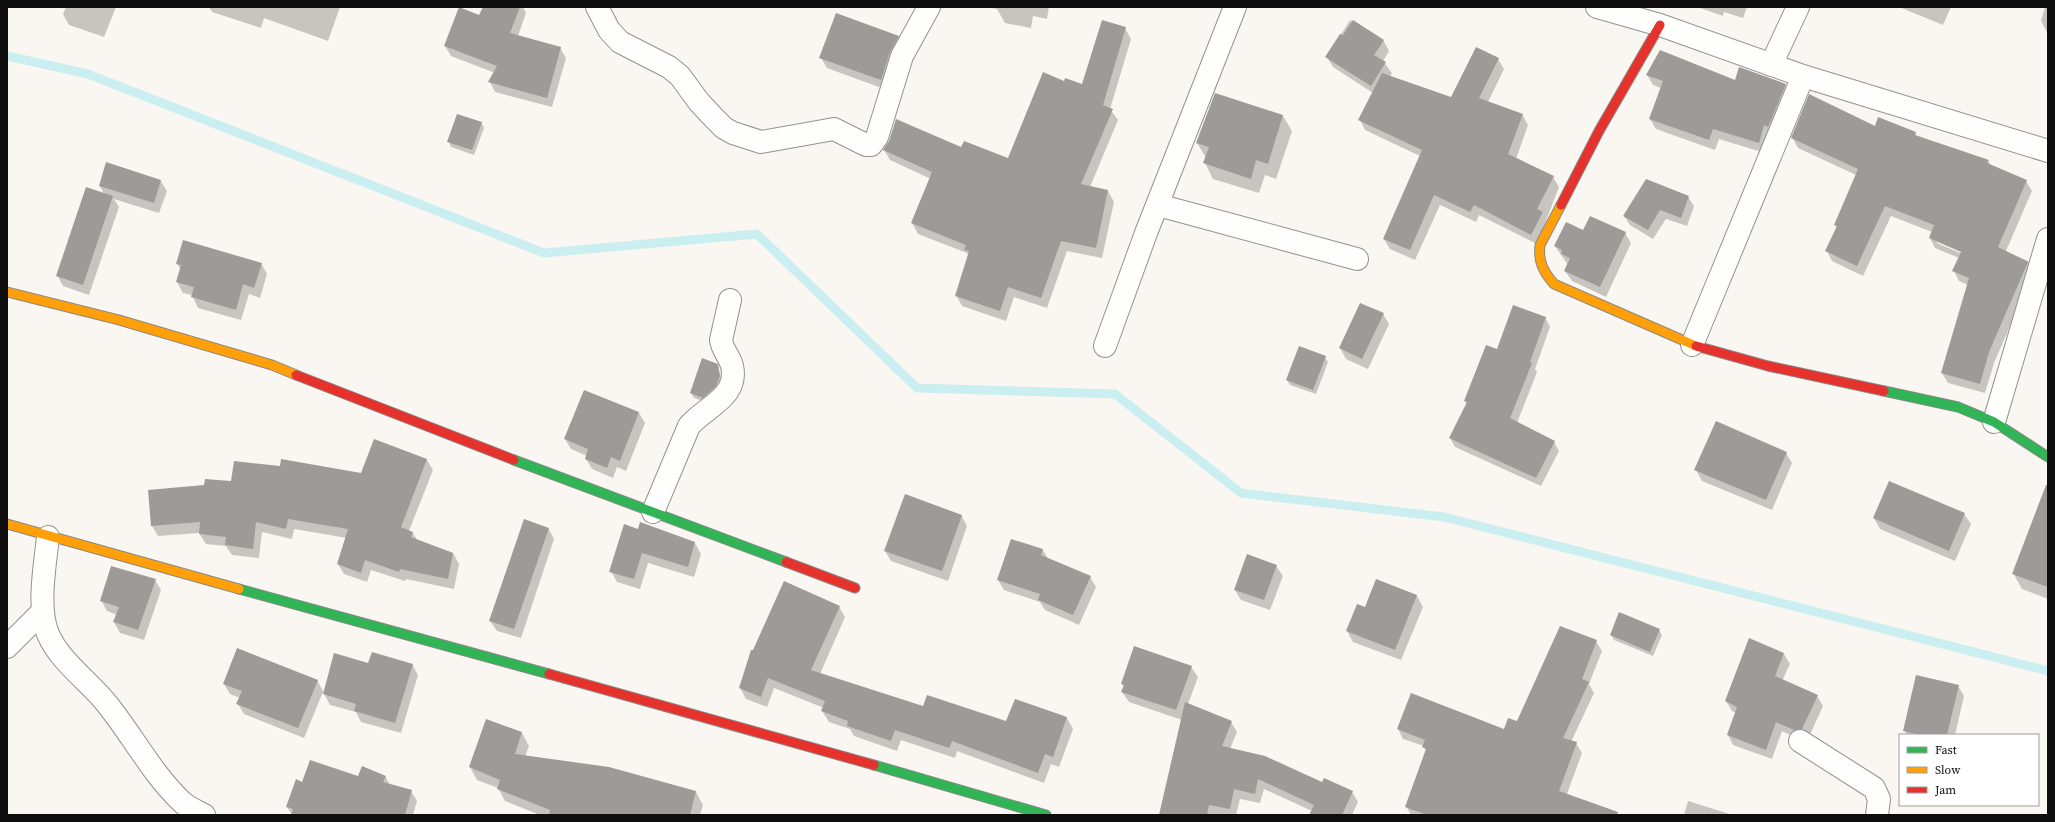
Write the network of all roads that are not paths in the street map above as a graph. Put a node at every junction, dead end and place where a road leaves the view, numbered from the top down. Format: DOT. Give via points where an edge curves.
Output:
graph roads {
  1 [pos="597,7"];
  2 [pos="929,7"];
  3 [pos="1235,7"];
  4 [pos="1597,7"];
  5 [pos="1798,7"];
  6 [pos="1660,26"];
  7 [pos="1771,65"];
  8 [pos="1803,76"];
  9 [pos="2048,150"];
  10 [pos="1158,205"];
  11 [pos="2048,239"];
  12 [pos="1357,259"];
  13 [pos="7,292"];
  14 [pos="730,300"];
  15 [pos="1692,345"];
  16 [pos="1104,346"];
  17 [pos="1994,422"];
  18 [pos="2048,457"];
  19 [pos="653,512"];
  20 [pos="7,524"];
  21 [pos="48,537"];
  22 [pos="855,588"];
  23 [pos="43,611"];
  24 [pos="7,647"];
  25 [pos="1800,741"];
  26 [pos="204,815"];
  27 [pos="1046,815"];
  28 [pos="1877,815"];
  1 -- 2 [label="street" via="609,30 620,42 669,67 680,76 714,118 733,133 761,142 834,129 866,145 871,145 877,137 902,56"];
  3 -- 10 [label="street"];
  4 -- 6 [label="street"];
  5 -- 7 [label="street"];
  6 -- 7 [label="street"];
  6 -- 15 [label="street" via="1599,130 1540,245 1538,258 1542,270 1554,284"];
  7 -- 8 [label="street"];
  8 -- 9 [label="street"];
  8 -- 15 [label="street"];
  10 -- 12 [label="street"];
  10 -- 16 [label="street"];
  11 -- 17 [label="street"];
  13 -- 19 [label="street" via="119,320 272,365 603,495"];
  14 -- 19 [label="street" via="721,340 732,365 729,389 720,401 689,426"];
  15 -- 17 [label="street" via="1768,366 1958,407"];
  17 -- 18 [label="street"];
  19 -- 22 [label="street"];
  20 -- 21 [label="street"];
  21 -- 23 [label="street"];
  21 -- 27 [label="street" via="722,721"];
  23 -- 24 [label="street"];
  23 -- 26 [label="street" via="48,633 58,650 107,704 158,775 184,804"];
  25 -- 28 [label="street" via="1874,788 1879,799"];
}
